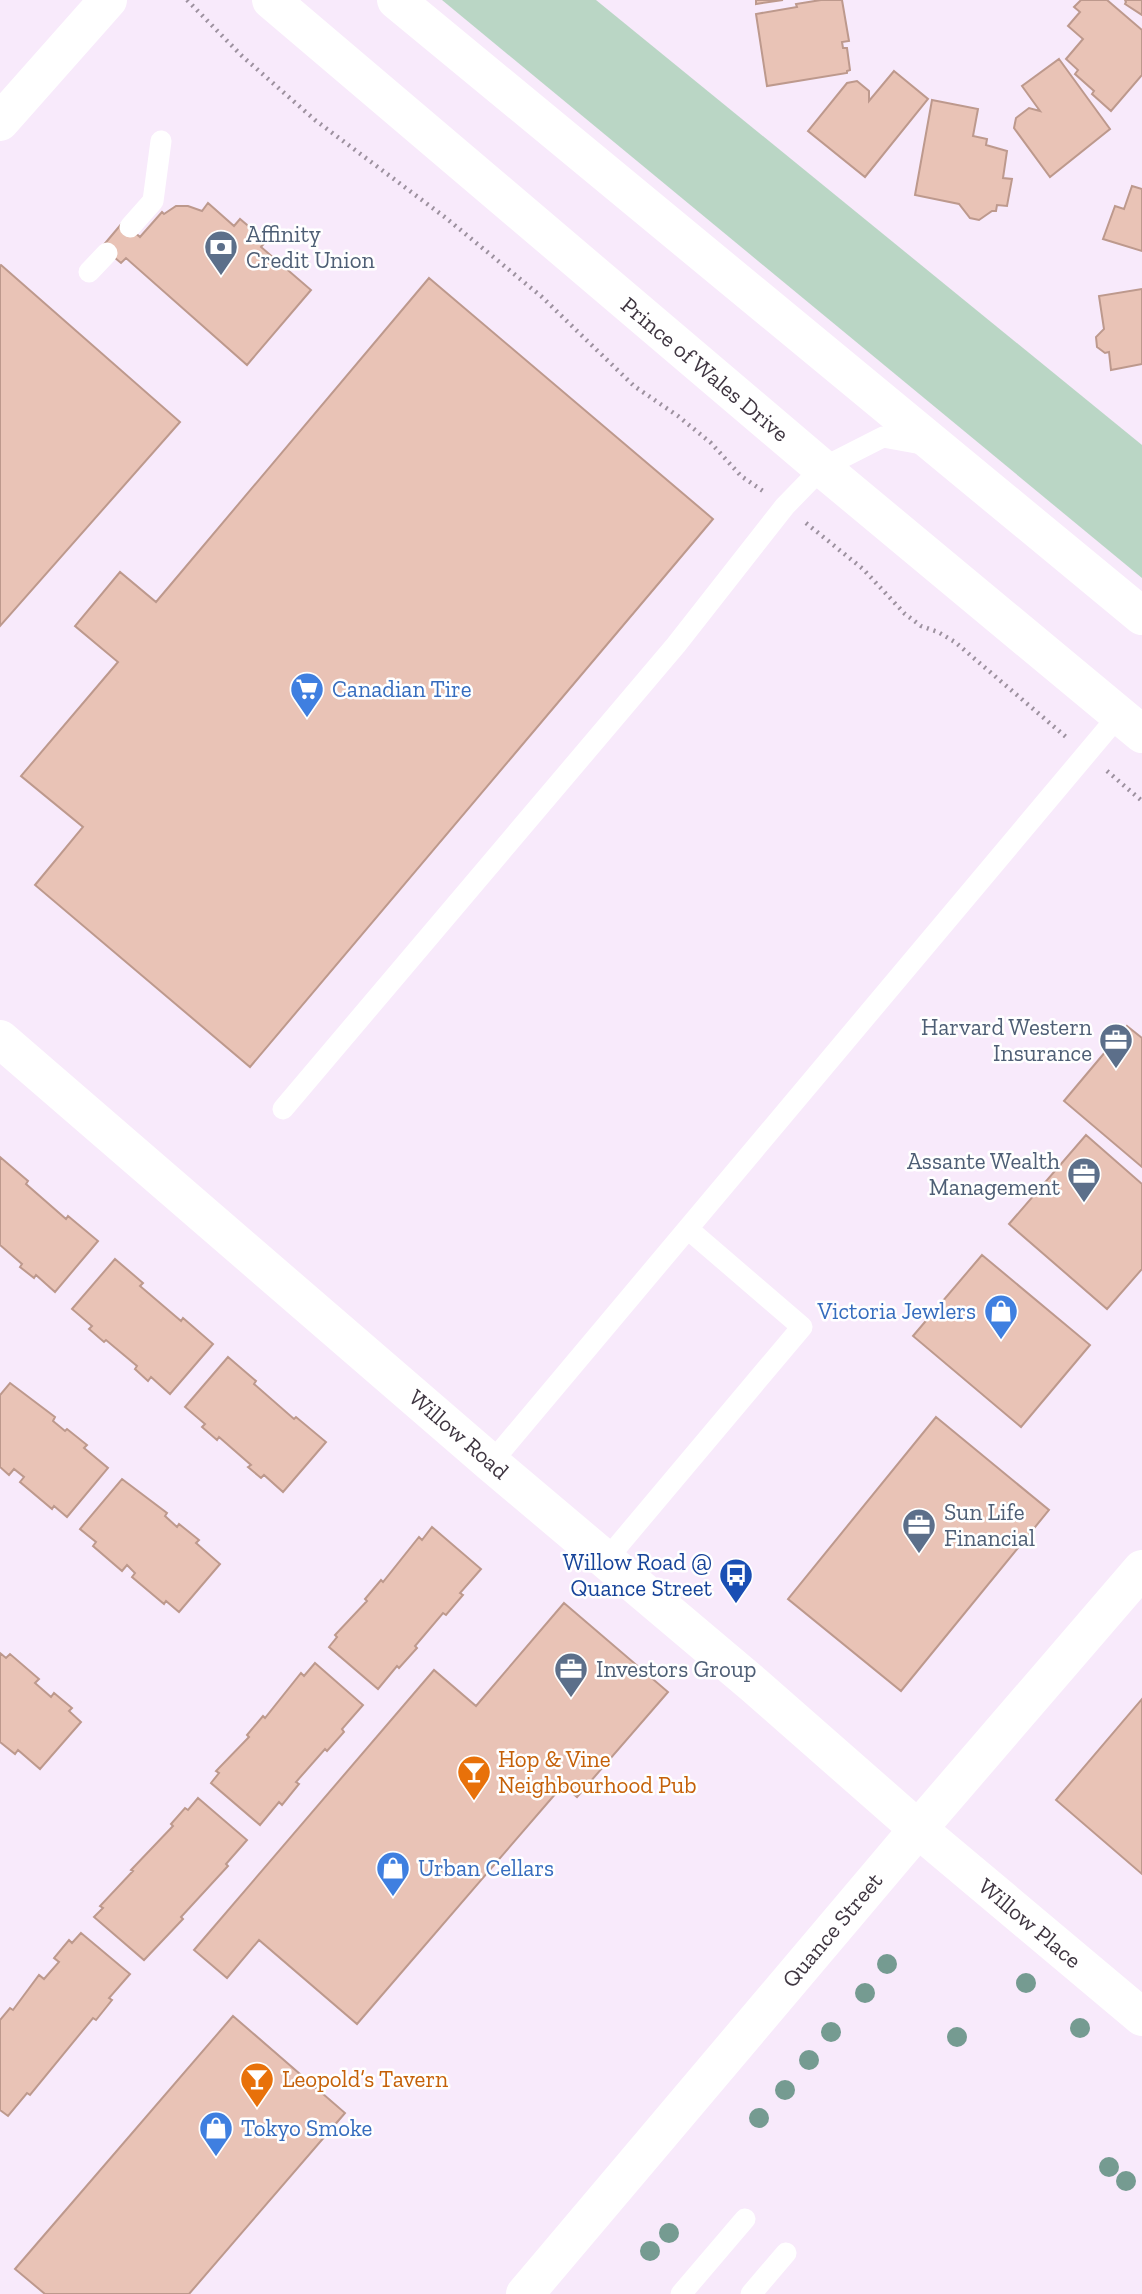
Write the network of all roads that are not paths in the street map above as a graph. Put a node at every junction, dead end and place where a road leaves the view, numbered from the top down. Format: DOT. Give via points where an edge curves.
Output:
graph roads {
  1 [pos="108,0"];
  2 [pos="271,0"];
  3 [pos="396,0"];
  4 [pos="0,122"];
  5 [pos="161,141"];
  6 [pos="130,227"];
  7 [pos="107,253"];
  8 [pos="89,272"];
  9 [pos="939,447"];
  10 [pos="822,468"];
  11 [pos="1142,616"];
  12 [pos="1130,725"];
  13 [pos="0,1039"];
  14 [pos="284,1110"];
  15 [pos="688,1229"];
  16 [pos="491,1463"];
  17 [pos="606,1560"];
  18 [pos="1142,1569"];
  19 [pos="918,1829"];
  20 [pos="1142,2017"];
  21 [pos="745,2219"];
  22 [pos="786,2253"];
  23 [pos="525,2294"];
  24 [pos="681,2294"];
  25 [pos="751,2294"];
  1 -- 4 [label="street"];
  2 -- 10 [label="street, Prince of Wales Drive"];
  3 -- 9 [label="street"];
  5 -- 6 [label="lane" via="153,201"];
  7 -- 8 [label="lane"];
  9 -- 10 [label="lane" via="883,437"];
  9 -- 11 [label="street"];
  10 -- 12 [label="street, Prince of Wales Drive"];
  10 -- 14 [label="lane" via="785,506 676,645"];
  12 -- 15 [label="lane" via="1086,753"];
  13 -- 16 [label="street, Willow Road"];
  15 -- 16 [label="lane"];
  15 -- 17 [label="lane" via="802,1326"];
  16 -- 17 [label="street, Willow Road"];
  17 -- 19 [label="street, Willow Road"];
  18 -- 19 [label="street, Quance Street"];
  19 -- 20 [label="street, Willow Place"];
  19 -- 23 [label="street, Quance Street"];
  21 -- 24 [label="lane"];
  22 -- 25 [label="lane"];
}
